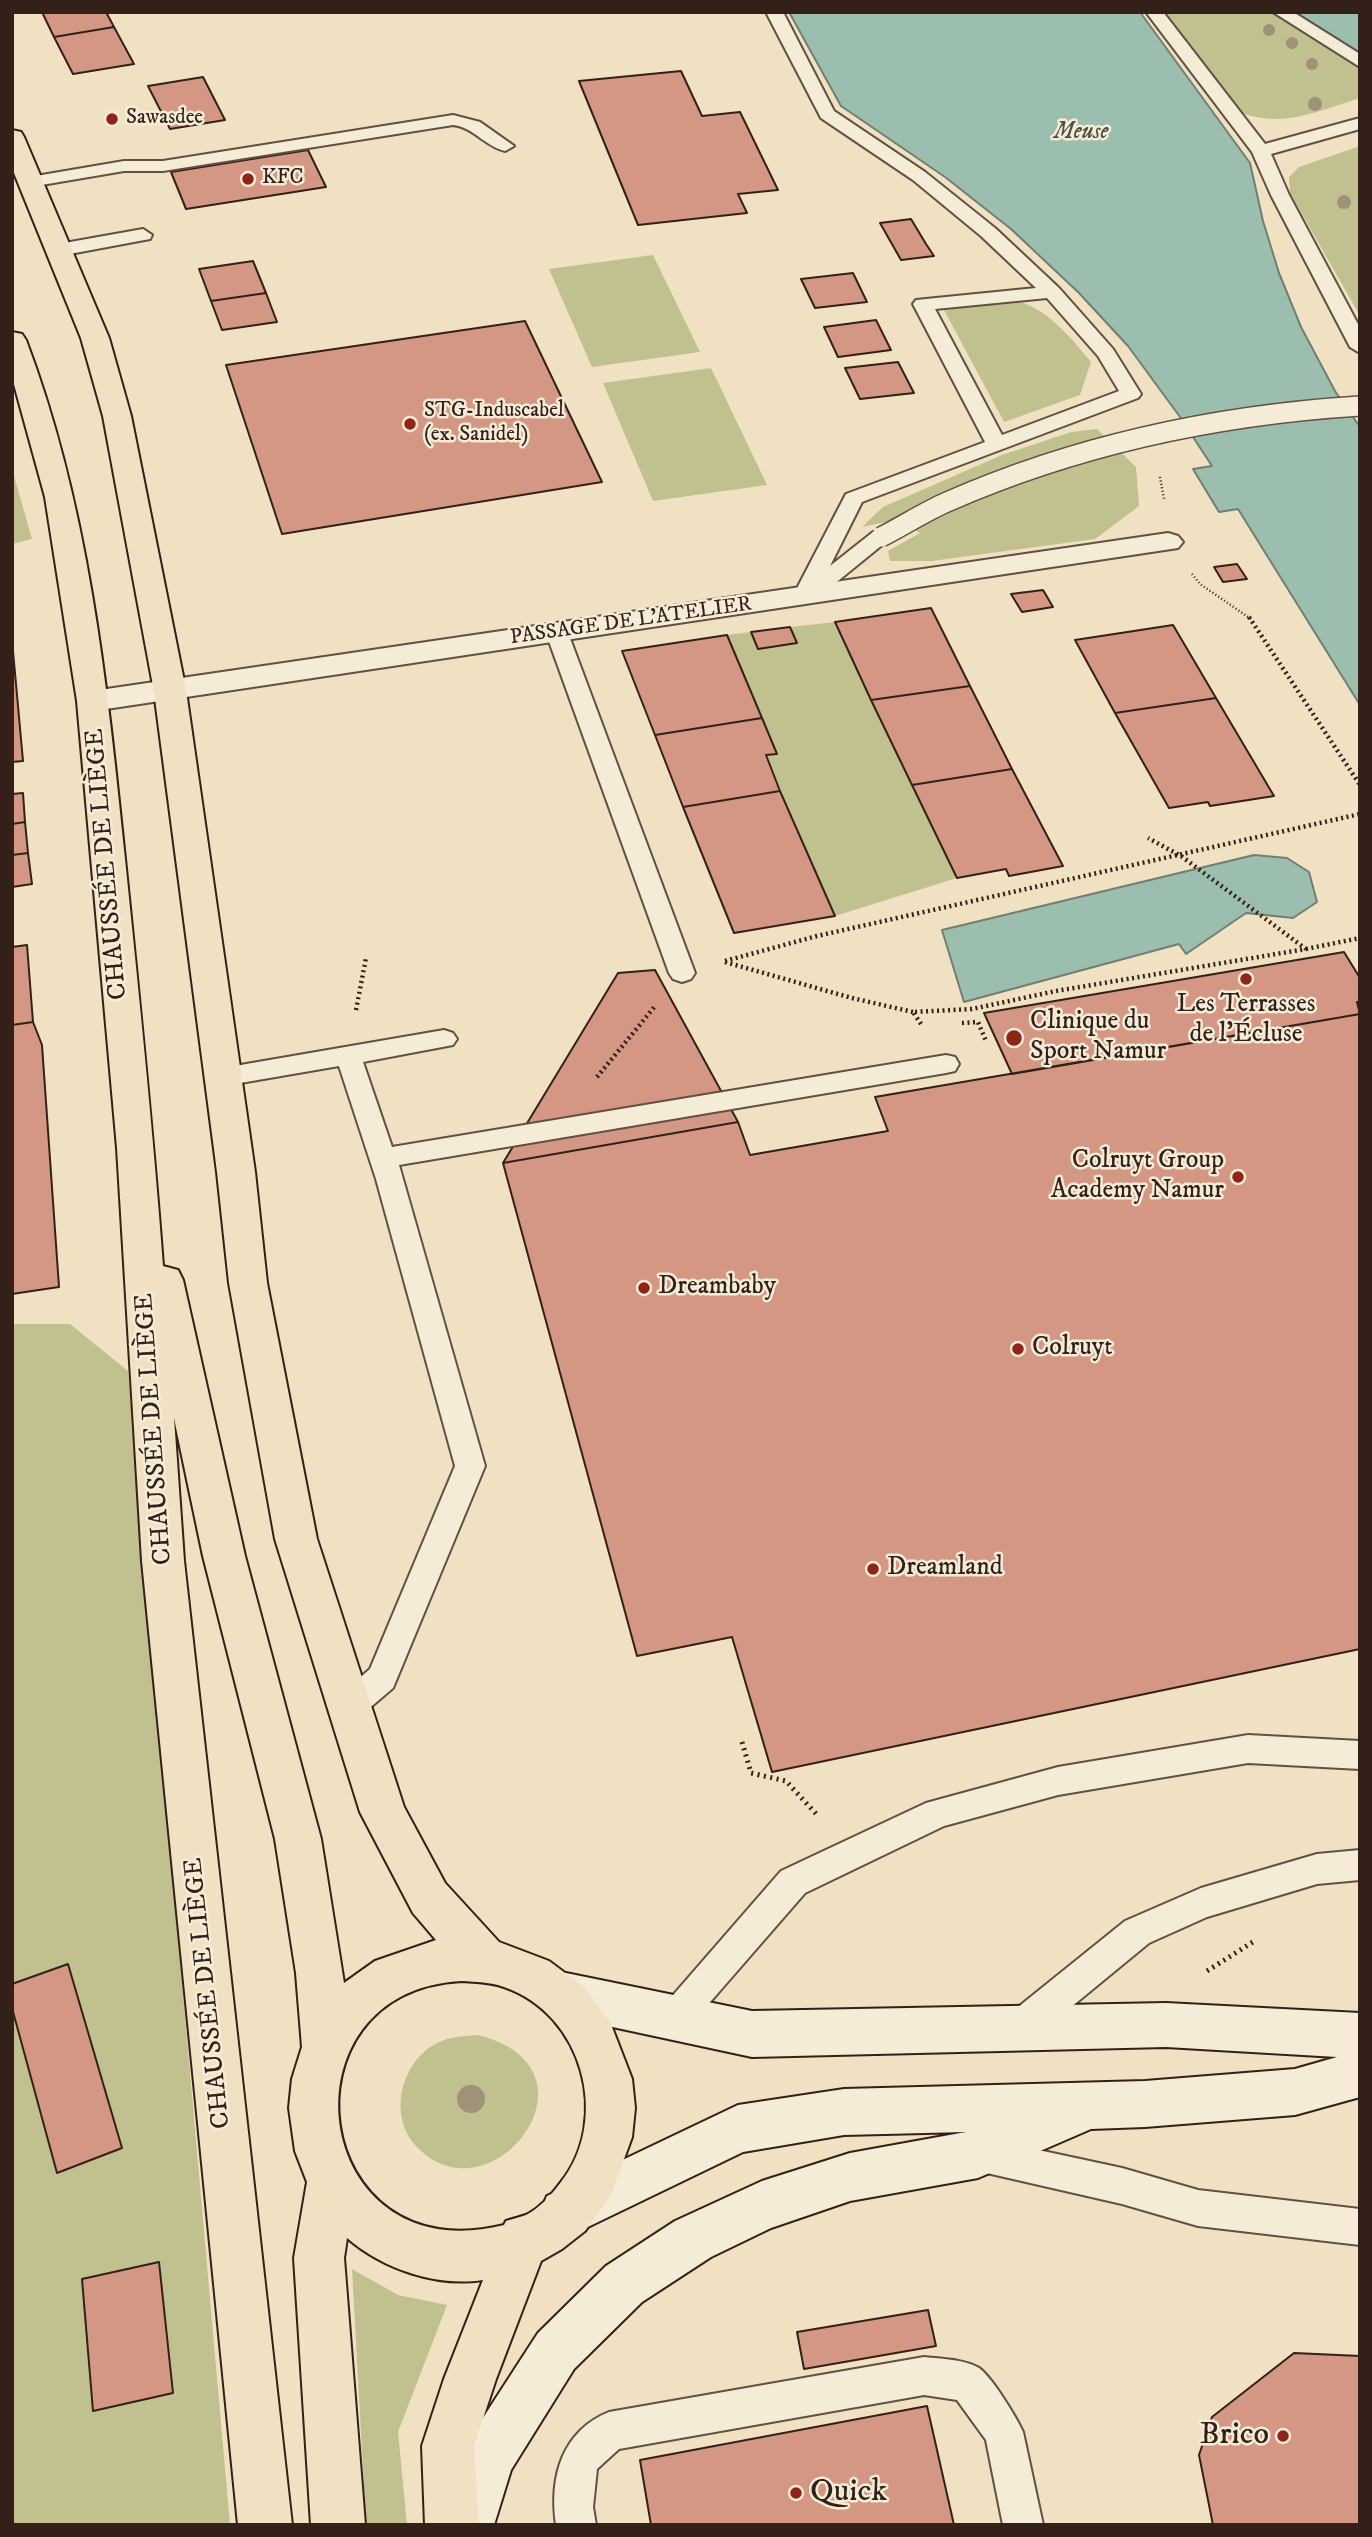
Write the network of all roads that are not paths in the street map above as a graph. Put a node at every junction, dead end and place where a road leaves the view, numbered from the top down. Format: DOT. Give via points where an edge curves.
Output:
graph roads {
  1 [pos="774,12"];
  2 [pos="1154,12"];
  3 [pos="1281,12"];
  4 [pos="1360,62"];
  5 [pos="1341,109"];
  6 [pos="1360,123"];
  7 [pos="1331,131"];
  8 [pos="1360,134"];
  9 [pos="12,137"];
  10 [pos="505,146"];
  11 [pos="1261,151"];
  12 [pos="30,181"];
  13 [pos="143,235"];
  14 [pos="59,250"];
  15 [pos="1052,292"];
  16 [pos="12,340"];
  17 [pos="1360,347"];
  18 [pos="1360,406"];
  19 [pos="996,444"];
  20 [pos="1168,542"];
  21 [pos="804,596"];
  22 [pos="557,633"];
  23 [pos="170,691"];
  24 [pos="93,701"];
  25 [pos="682,973"];
  26 [pos="444,1039"];
  27 [pos="348,1055"];
  28 [pos="946,1064"];
  29 [pos="223,1077"];
  30 [pos="136,1148"];
  31 [pos="383,1158"];
  32 [pos="348,1707"];
  33 [pos="1360,1755"];
  34 [pos="1360,1865"];
  35 [pos="486,1962"];
  36 [pos="566,1996"];
  37 [pos="673,2020"];
  38 [pos="1019,2028"];
  39 [pos="1360,2036"];
  40 [pos="327,2047"];
  41 [pos="1360,2074"];
  42 [pos="1090,2105"];
  43 [pos="978,2154"];
  44 [pos="330,2186"];
  45 [pos="542,2227"];
  46 [pos="1360,2227"];
  47 [pos="265,2525"];
  48 [pos="338,2525"];
  49 [pos="452,2525"];
  50 [pos="467,2525"];
  51 [pos="576,2525"];
  52 [pos="1023,2525"];
  1 -- 15 [label="lane" via="827,114 919,176"];
  2 -- 11 [label="lane"];
  3 -- 4 [label="lane"];
  5 -- 7 [label="lane"];
  6 -- 7 [label="lane"];
  7 -- 8 [label="lane"];
  7 -- 11 [label="lane"];
  9 -- 12 [label="main road"];
  10 -- 12 [label="lane" via="485,136 473,123 453,120 163,166 124,166"];
  11 -- 17 [label="lane"];
  12 -- 14 [label="main road"];
  13 -- 14 [label="lane"];
  14 -- 23 [label="main road" via="95,338 117,416"];
  15 -- 19 [label="lane" via="1106,353 1131,394"];
  15 -- 19 [label="lane" via="923,304"];
  16 -- 24 [label="main road, CHAUSSÉE DE LIÈGE" via="32,393 60,497"];
  18 -- 21 [label="lane, bridge" via="1195,424 1062,457 946,502 881,537"];
  19 -- 21 [label="lane" via="853,498"];
  20 -- 21 [label="main road, PASSAGE DE L'ATELIER"];
  21 -- 22 [label="main road, PASSAGE DE L'ATELIER"];
  22 -- 23 [label="main road, PASSAGE DE L'ATELIER"];
  22 -- 25 [label="lane"];
  23 -- 24 [label="main road, PASSAGE DE L'ATELIER"];
  23 -- 29 [label="main road"];
  24 -- 30 [label="main road, CHAUSSÉE DE LIÈGE"];
  26 -- 27 [label="lane"];
  27 -- 29 [label="lane"];
  27 -- 31 [label="lane"];
  28 -- 31 [label="lane"];
  29 -- 32 [label="main road" via="248,1283 296,1539"];
  30 -- 40 [label="main road" via="223,1556 298,1839"];
  30 -- 47 [label="main road, CHAUSSÉE DE LIÈGE" via="163,1561"];
  31 -- 32 [label="lane" via="470,1466 382,1678"];
  32 -- 35 [label="main road" via="383,1812 429,1898"];
  33 -- 37 [label="lane" via="1248,1749 1058,1782 938,1813 793,1882"];
  34 -- 38 [label="lane" via="1317,1869 1200,1903 1137,1932"];
  35 -- 36 [label="main road" via="541,1978"];
  35 -- 40 [label="main road" via="449,1963 416,1971 374,1992 347,2017"];
  36 -- 37 [label="main road"];
  36 -- 45 [label="main road" via="590,2022 607,2054 614,2114 608,2144 589,2183"];
  37 -- 38 [label="main road" via="751,2034"];
  38 -- 39 [label="main road" via="1166,2025"];
  40 -- 44 [label="main road" via="310,2098 310,2124 318,2163"];
  41 -- 42 [label="main road" via="1295,2092"];
  42 -- 43 [label="main road"];
  42 -- 45 [label="main road" via="844,2112 738,2129"];
  43 -- 46 [label="lane" via="1198,2208"];
  43 -- 50 [label="main road" via="850,2177 762,2206 693,2239 624,2284 556,2351 489,2457"];
  44 -- 45 [label="main road" via="350,2213 377,2234 407,2248 441,2254 483,2252"];
  44 -- 48 [label="main road" via="319,2258"];
  45 -- 49 [label="main road" via="470,2379 448,2446"];
  51 -- 52 [label="lane" via="573,2507 579,2460 609,2431 924,2376 967,2382 1004,2432"];
}
